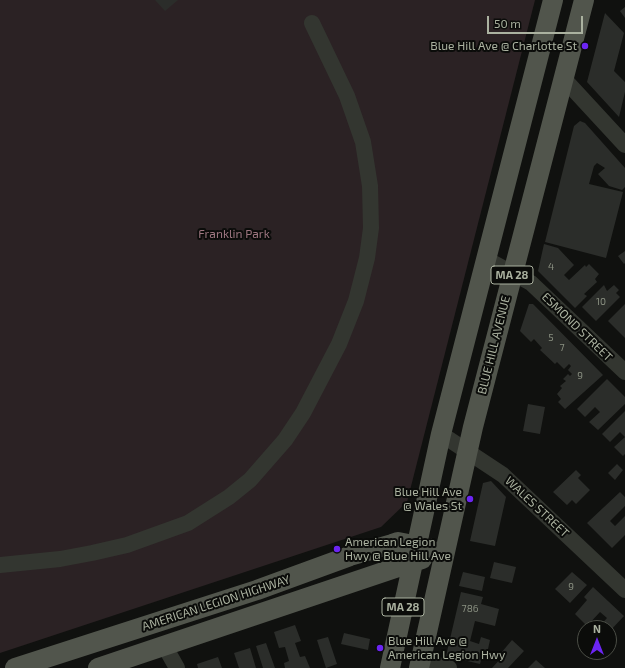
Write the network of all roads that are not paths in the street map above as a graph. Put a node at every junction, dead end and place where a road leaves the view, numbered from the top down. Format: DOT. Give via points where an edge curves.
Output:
graph roads {
  1 [pos="553,0"];
  2 [pos="584,0"];
  3 [pos="312,23"];
  4 [pos="564,79"];
  5 [pos="625,145"];
  6 [pos="486,259"];
  7 [pos="513,273"];
  8 [pos="625,372"];
  9 [pos="441,434"];
  10 [pos="468,452"];
  11 [pos="445,551"];
  12 [pos="415,554"];
  13 [pos="0,565"];
  14 [pos="625,590"];
  15 [pos="164,645"];
  16 [pos="420,664"];
  17 [pos="15,668"];
  18 [pos="98,668"];
  19 [pos="177,668"];
  20 [pos="390,668"];
  21 [pos="449,668"];
  1 -- 6 [label="main road, MA 28"];
  2 -- 4 [label="main road, BLUE HILL AVENUE / MA 28"];
  3 -- 13 [label="street" via="347,96 363,142 370,186 371,221 367,258 356,301 339,344 303,413 285,440 250,480 229,497 188,522 126,545 92,553"];
  4 -- 5 [label="street"];
  4 -- 7 [label="main road, BLUE HILL AVENUE / MA 28"];
  6 -- 7 [label="street, ESMOND STREET"];
  6 -- 9 [label="main road, MA 28"];
  7 -- 8 [label="street, ESMOND STREET" via="538,289"];
  7 -- 10 [label="main road, BLUE HILL AVENUE / MA 28"];
  9 -- 10 [label="street, WALES STREET"];
  9 -- 12 [label="main road, MA 28"];
  10 -- 11 [label="main road, BLUE HILL AVENUE / MA 28"];
  10 -- 14 [label="street, WALES STREET" via="503,475"];
  11 -- 12 [label="main road, AMERICAN LEGION HIGHWAY"];
  11 -- 16 [label="main road, BLUE HILL AVENUE / MA 28"];
  12 -- 15 [label="main road, AMERICAN LEGION HIGHWAY"];
  12 -- 17 [label="main road, AMERICAN LEGION HIGHWAY" via="398,542"];
  12 -- 20 [label="main road, MA 28"];
  15 -- 18 [label="main road, AMERICAN LEGION HIGHWAY"];
  15 -- 19 [label="street"];
  16 -- 21 [label="street"];
}
